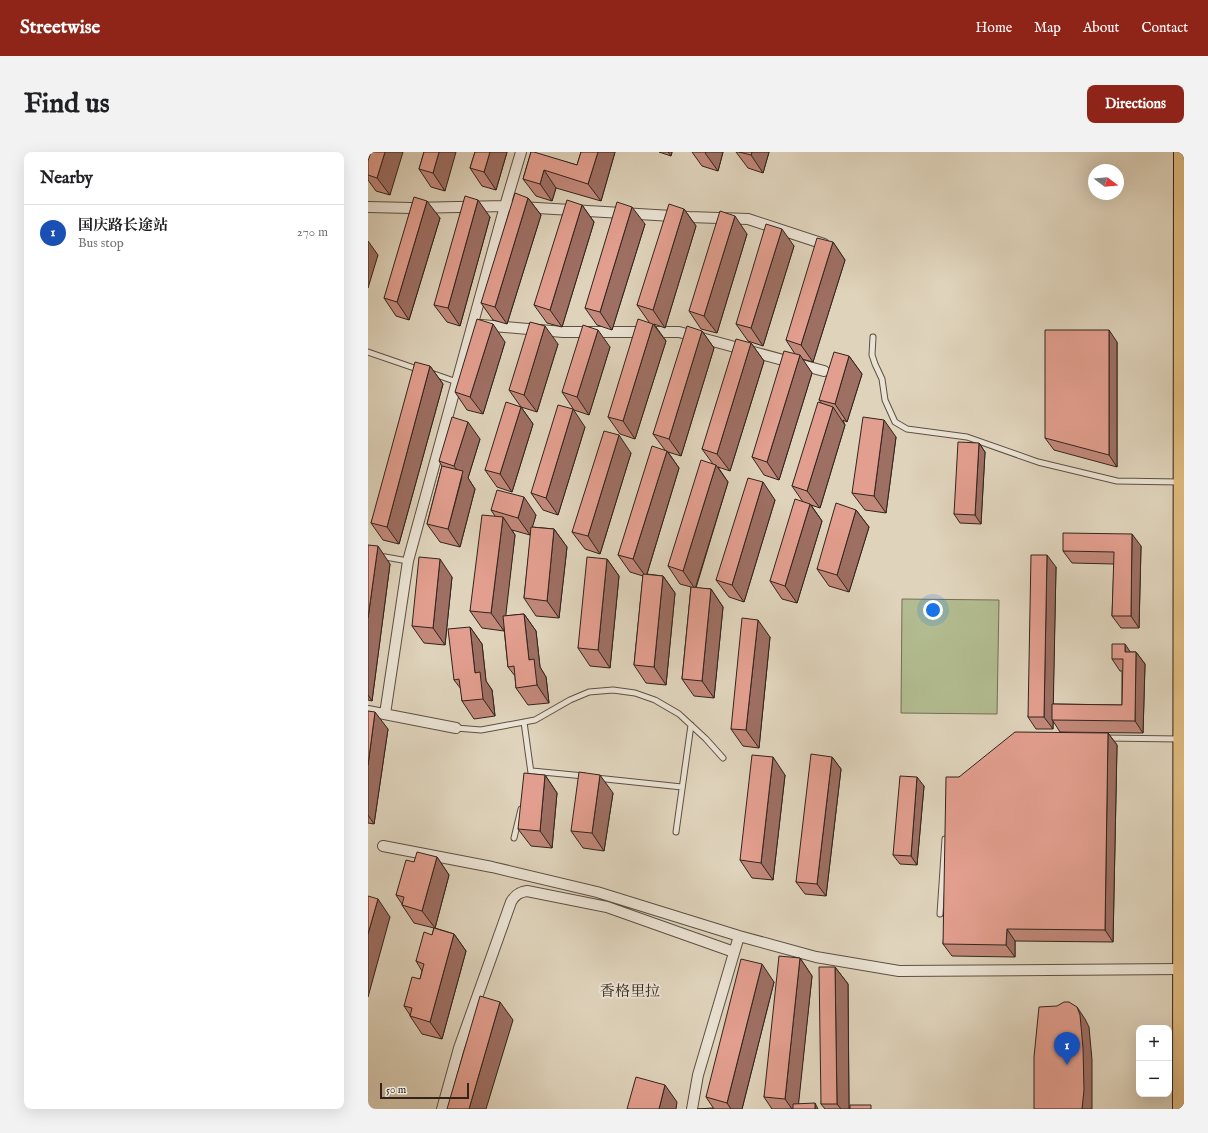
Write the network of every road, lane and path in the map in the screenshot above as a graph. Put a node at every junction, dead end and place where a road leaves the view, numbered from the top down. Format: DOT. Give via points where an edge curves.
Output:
graph roads {
  1 [pos="521,152"];
  2 [pos="1182,152"];
  3 [pos="505,206"];
  4 [pos="368,207"];
  5 [pos="824,244"];
  6 [pos="473,324"];
  7 [pos="873,337"];
  8 [pos="368,352"];
  9 [pos="824,371"];
  10 [pos="457,382"];
  11 [pos="1182,482"];
  12 [pos="368,554"];
  13 [pos="408,561"];
  14 [pos="368,711"];
  15 [pos="385,714"];
  16 [pos="524,722"];
  17 [pos="691,725"];
  18 [pos="456,728"];
  19 [pos="1103,738"];
  20 [pos="1182,739"];
  21 [pos="723,758"];
  22 [pos="532,771"];
  23 [pos="530,778"];
  24 [pos="682,787"];
  25 [pos="524,800"];
  26 [pos="946,830"];
  27 [pos="676,832"];
  28 [pos="514,838"];
  29 [pos="383,846"];
  30 [pos="940,914"];
  31 [pos="739,936"];
  32 [pos="734,952"];
  33 [pos="1182,969"];
  34 [pos="442,1109"];
  35 [pos="692,1109"];
  36 [pos="1182,1109"];
  1 -- 3 [label="street"];
  2 -- 11 [label="main road"];
  3 -- 4 [label="street"];
  3 -- 5 [label="street" via="748,219"];
  3 -- 6 [label="street"];
  6 -- 9 [label="street" via="563,332 679,332"];
  6 -- 10 [label="street"];
  7 -- 11 [label="lane" via="872,355 882,379 885,400 895,422 907,429 967,437 1038,462 1117,481"];
  8 -- 10 [label="lane"];
  10 -- 13 [label="street"];
  11 -- 20 [label="main road"];
  12 -- 13 [label="lane"];
  13 -- 15 [label="street"];
  14 -- 15 [label="street"];
  15 -- 18 [label="street"];
  16 -- 17 [label="lane" via="535,720 589,692 613,690 635,693 654,700 679,714"];
  16 -- 18 [label="lane" via="481,730"];
  16 -- 22 [label="lane"];
  17 -- 21 [label="lane"];
  17 -- 24 [label="lane"];
  19 -- 20 [label="lane"];
  20 -- 33 [label="main road"];
  22 -- 23 [label="lane"];
  22 -- 24 [label="lane"];
  24 -- 27 [label="lane"];
  25 -- 28 [label="lane"];
  26 -- 30 [label="lane"];
  29 -- 31 [label="street" via="492,867 597,892"];
  31 -- 32 [label="street"];
  31 -- 33 [label="street" via="816,957 899,971"];
  32 -- 34 [label="street" via="607,907 527,890 522,892 511,902 459,1048"];
  32 -- 35 [label="street" via="698,1074"];
  33 -- 36 [label="main road"];
}
